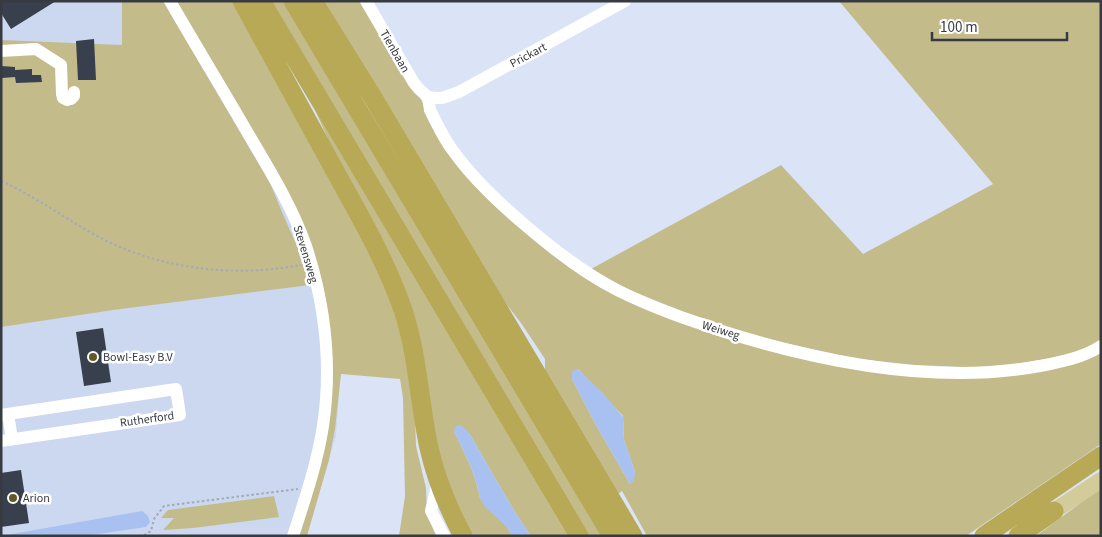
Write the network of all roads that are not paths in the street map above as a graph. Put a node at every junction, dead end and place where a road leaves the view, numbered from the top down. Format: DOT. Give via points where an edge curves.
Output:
graph roads {
  1 [pos="170,1"];
  2 [pos="242,1"];
  3 [pos="260,1"];
  4 [pos="293,1"];
  5 [pos="313,1"];
  6 [pos="366,1"];
  7 [pos="625,1"];
  8 [pos="1,51"];
  9 [pos="74,92"];
  10 [pos="428,97"];
  11 [pos="1101,346"];
  12 [pos="5,414"];
  13 [pos="7,440"];
  14 [pos="1101,456"];
  15 [pos="438,480"];
  16 [pos="1101,480"];
  17 [pos="1054,511"];
  18 [pos="293,536"];
  19 [pos="444,536"];
  20 [pos="463,536"];
  21 [pos="579,536"];
  22 [pos="612,536"];
  23 [pos="633,536"];
  24 [pos="984,536"];
  25 [pos="1018,536"];
  1 -- 18 [label="street, Stevensweg" via="282,191 300,232 321,310 326,362 323,425 316,464"];
  2 -- 15 [label="highway" via="393,284 416,359 429,445"];
  3 -- 21 [label="highway"];
  4 -- 22 [label="highway"];
  5 -- 23 [label="highway"];
  6 -- 10 [label="street, Tienbaan" via="414,83"];
  7 -- 10 [label="street, Prickart" via="459,92 442,98"];
  8 -- 9 [label="street" via="36,49 61,65 64,98 71,99"];
  10 -- 11 [label="street, Weiweg" via="430,110 452,151 497,200 584,270 619,291 667,312 731,334 814,356 926,372 979,373 1021,369 1062,362 1086,355"];
  12 -- 13 [label="street"];
  12 -- 13 [label="street, Rutherford" via="176,389 180,414"];
  14 -- 24 [label="highway"];
  15 -- 19 [label="street" via="431,511"];
  15 -- 20 [label="highway"];
  16 -- 17 [label="main road"];
  17 -- 25 [label="highway"];
}
